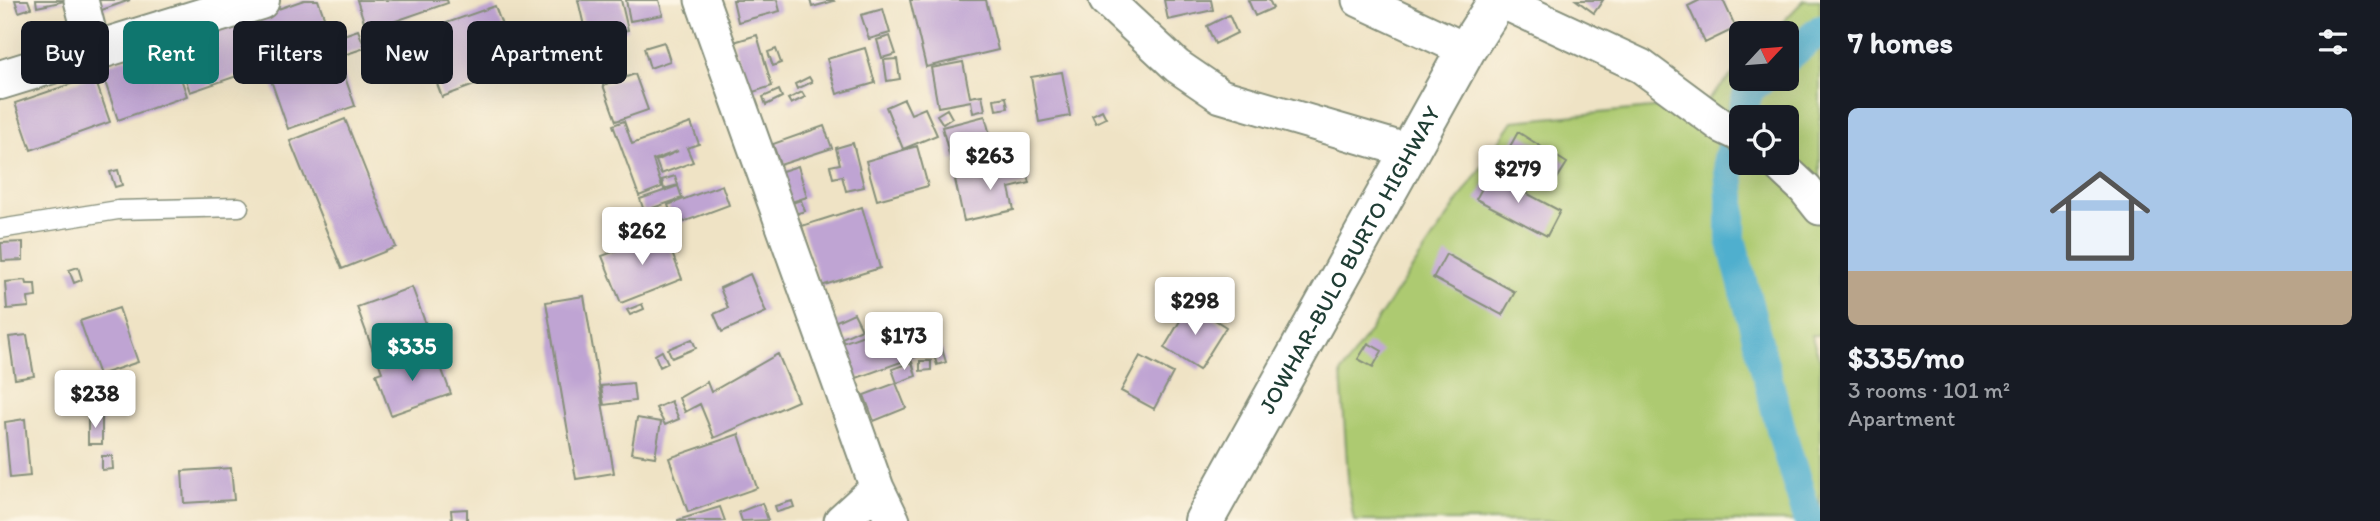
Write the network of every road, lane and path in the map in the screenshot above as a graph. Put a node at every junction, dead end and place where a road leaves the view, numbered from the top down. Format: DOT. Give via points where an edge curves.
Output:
graph roads {
  1 [pos="81,0"];
  2 [pos="260,0"];
  3 [pos="702,0"];
  4 [pos="1106,0"];
  5 [pos="1359,0"];
  6 [pos="1499,0"];
  7 [pos="192,10"];
  8 [pos="86,21"];
  9 [pos="109,44"];
  10 [pos="1465,50"];
  11 [pos="21,69"];
  12 [pos="1,74"];
  13 [pos="1729,129"];
  14 [pos="1409,151"];
  15 [pos="1790,175"];
  16 [pos="239,207"];
  17 [pos="1820,208"];
  18 [pos="0,229"];
  19 [pos="877,488"];
  20 [pos="841,521"];
  21 [pos="892,521"];
  22 [pos="1203,521"];
  1 -- 8 [label="street"];
  2 -- 7 [label="main road"];
  3 -- 19 [label="street"];
  4 -- 14 [label="street" via="1177,66 1221,96"];
  5 -- 10 [label="street"];
  6 -- 10 [label="main road, JOWHAR-BULO BURTO HIGHWAY"];
  6 -- 13 [label="street" via="1641,66"];
  7 -- 9 [label="main road"];
  10 -- 14 [label="main road, JOWHAR-BULO BURTO HIGHWAY"];
  11 -- 12 [label="main road"];
  14 -- 22 [label="main road, JOWHAR-BULO BURTO HIGHWAY"];
  15 -- 17 [label="street"];
  16 -- 18 [label="lane" via="118,209"];
  19 -- 20 [label="street"];
  19 -- 21 [label="street"];
}
